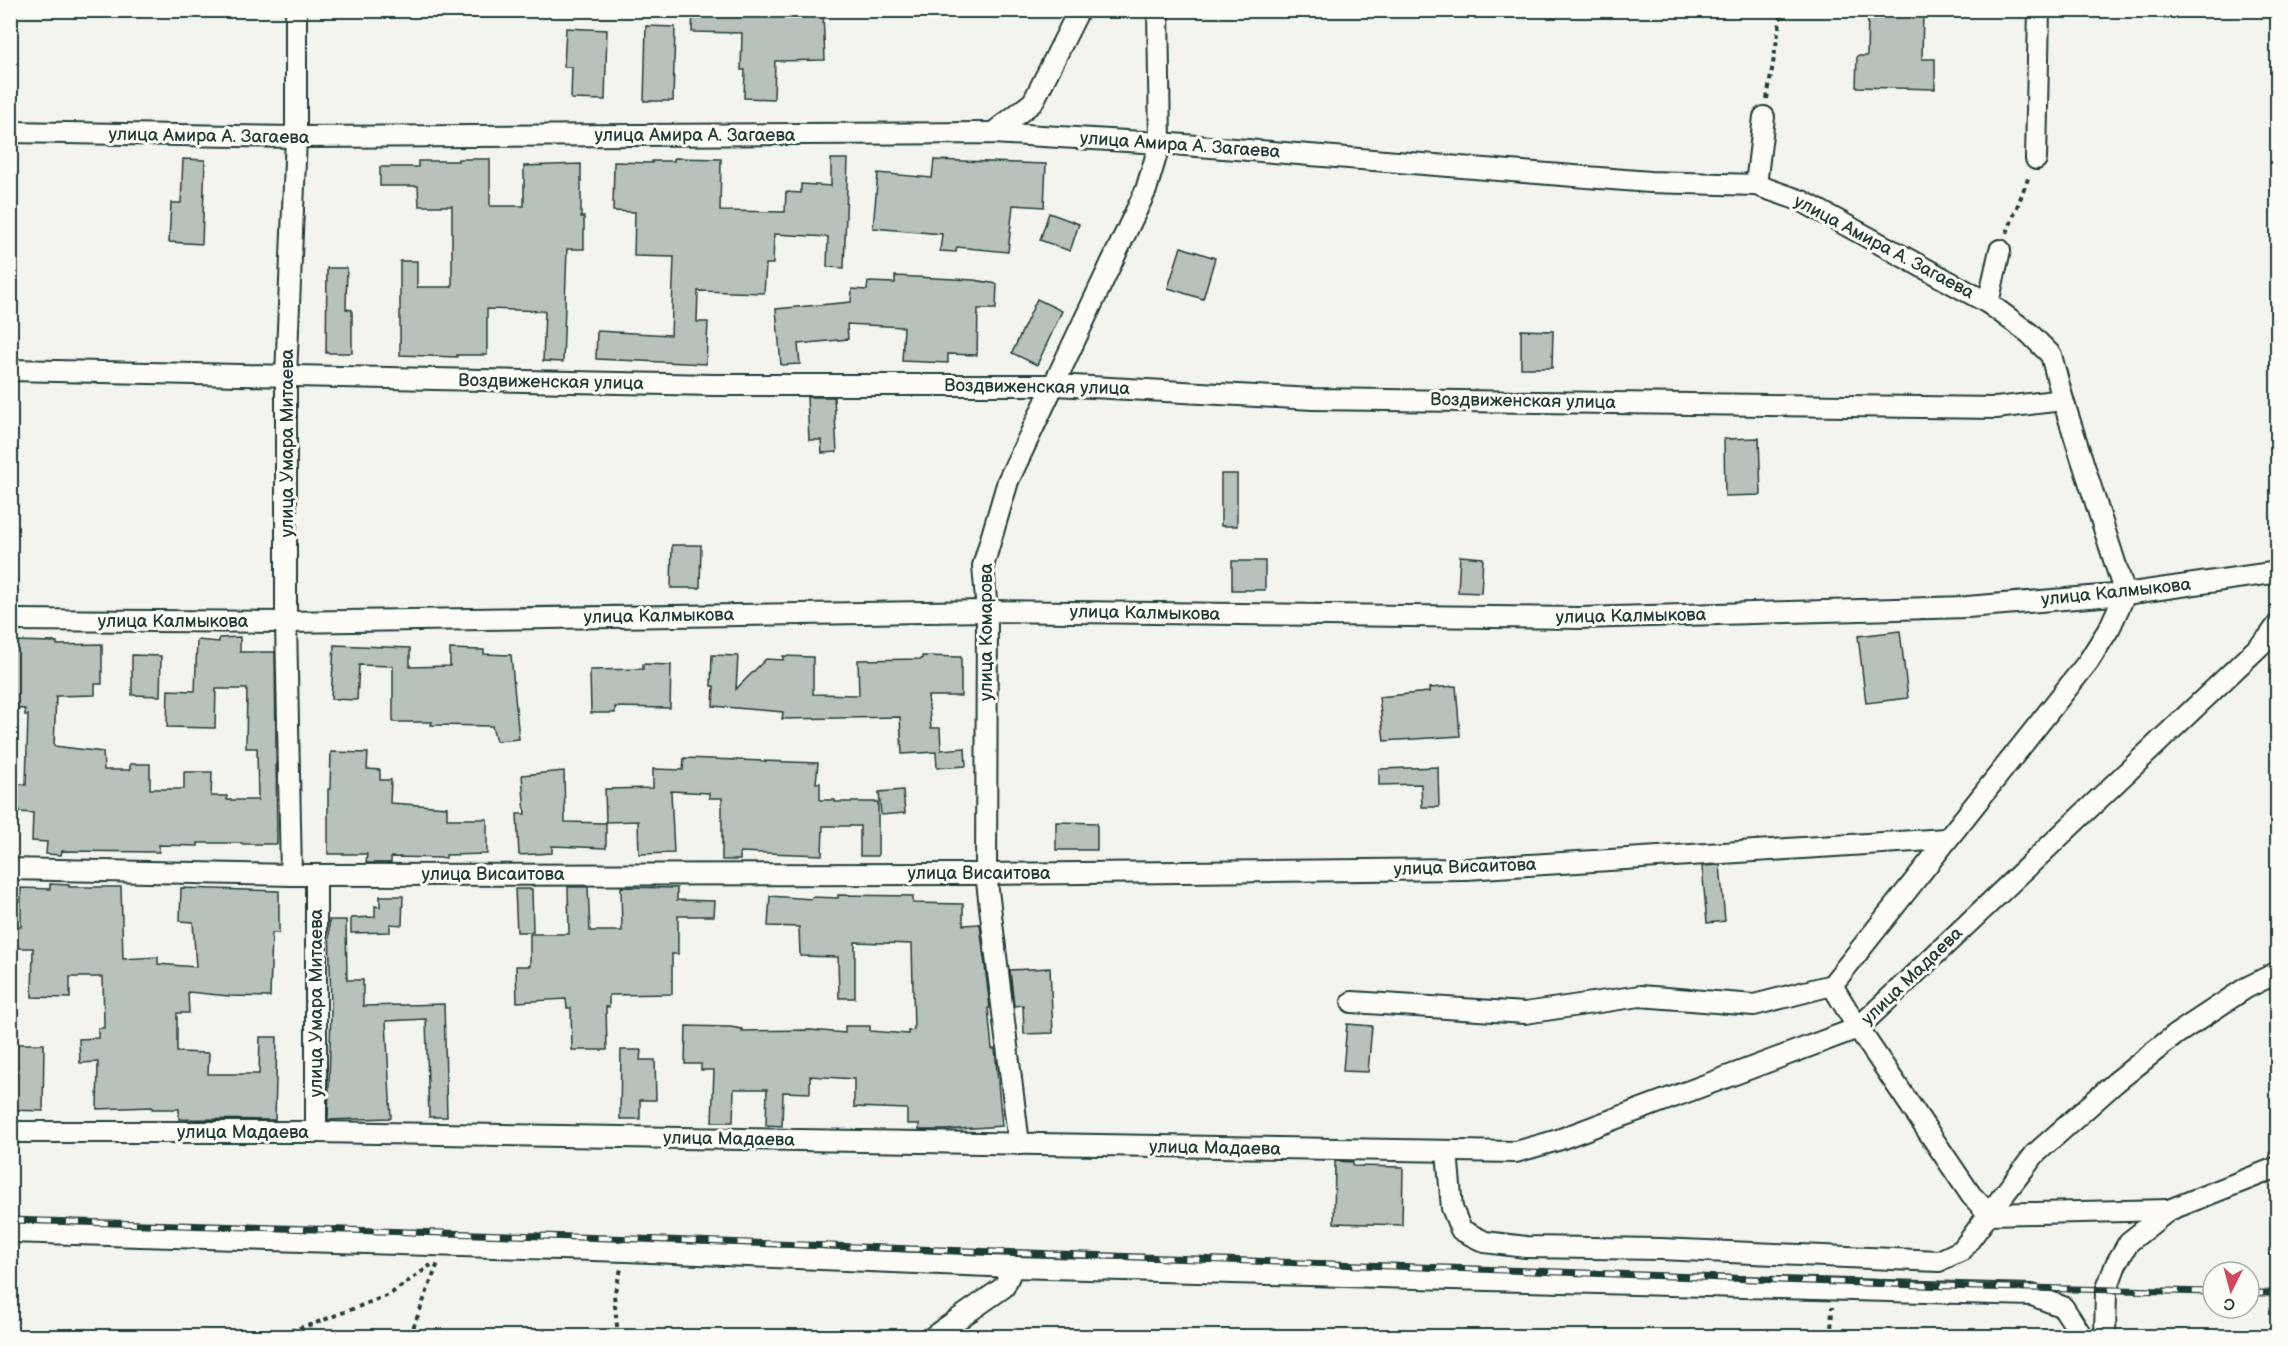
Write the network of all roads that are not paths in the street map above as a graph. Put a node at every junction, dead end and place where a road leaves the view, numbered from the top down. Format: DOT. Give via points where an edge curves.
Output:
graph roads {
  1 [pos="296,10"];
  2 [pos="1079,10"];
  3 [pos="1158,10"];
  4 [pos="2039,10"];
  5 [pos="1764,117"];
  6 [pos="10,132"];
  7 [pos="993,133"];
  8 [pos="296,137"];
  9 [pos="1160,143"];
  10 [pos="2036,159"];
  11 [pos="1756,185"];
  12 [pos="2000,250"];
  13 [pos="1988,303"];
  14 [pos="10,370"];
  15 [pos="286,377"];
  16 [pos="1055,385"];
  17 [pos="2063,400"];
  18 [pos="2277,572"];
  19 [pos="2125,594"];
  20 [pos="987,611"];
  21 [pos="10,620"];
  22 [pos="286,622"];
  23 [pos="2277,624"];
  24 [pos="1946,839"];
  25 [pos="10,869"];
  26 [pos="986,874"];
  27 [pos="291,875"];
  28 [pos="316,875"];
  29 [pos="2277,972"];
  30 [pos="1832,986"];
  31 [pos="1352,1002"];
  32 [pos="1858,1028"];
  33 [pos="10,1132"];
  34 [pos="316,1132"];
  35 [pos="1019,1144"];
  36 [pos="1447,1152"];
  37 [pos="2277,1167"];
  38 [pos="2169,1210"];
  39 [pos="1989,1214"];
  40 [pos="10,1232"];
  41 [pos="1013,1267"];
  42 [pos="934,1336"];
  43 [pos="2082,1336"];
  44 [pos="2106,1336"];
  1 -- 8 [label="street, улица Умара Митаева"];
  2 -- 7 [label="street" via="1033,102"];
  3 -- 9 [label="street, улица Комарова"];
  4 -- 10 [label="street"];
  5 -- 11 [label="street"];
  6 -- 8 [label="street, улица Амира А. Загаева"];
  7 -- 8 [label="street, улица Амира А. Загаева"];
  7 -- 9 [label="street, улица Амира А. Загаева"];
  8 -- 15 [label="street, улица Умара Митаева"];
  9 -- 11 [label="street, улица Амира А. Загаева" via="1650,182"];
  9 -- 16 [label="street, улица Комарова" via="1146,190"];
  11 -- 13 [label="street, улица Амира А. Загаева" via="1802,201"];
  12 -- 13 [label="street"];
  13 -- 17 [label="street, улица Амира А. Загаева" via="2051,355"];
  14 -- 15 [label="street, Воздвиженская улица"];
  15 -- 16 [label="street, Воздвиженская улица" via="713,385"];
  15 -- 22 [label="street, улица Умара Митаева"];
  16 -- 17 [label="street, Воздвиженская улица" via="1313,399 1995,408"];
  16 -- 20 [label="street, улица Комарова" via="1008,481 983,566"];
  17 -- 19 [label="street, улица Амира А. Загаева"];
  18 -- 19 [label="street, улица Калмыкова"];
  19 -- 20 [label="street, улица Калмыкова" via="1967,607 1580,618"];
  19 -- 24 [label="street" via="2088,662"];
  20 -- 22 [label="street, улица Калмыкова"];
  20 -- 26 [label="street, улица Комарова"];
  21 -- 22 [label="street, улица Калмыкова"];
  22 -- 27 [label="street, улица Умара Митаева"];
  23 -- 32 [label="street, улица Мадаева" via="2268,638"];
  24 -- 26 [label="street, улица Висаитова" via="1466,869"];
  24 -- 30 [label="street"];
  25 -- 27 [label="street, улица Висаитова"];
  26 -- 28 [label="street, улица Висаитова"];
  26 -- 35 [label="street, улица Комарова"];
  27 -- 28 [label="street, улица Висаитова"];
  28 -- 34 [label="street, улица Умара Митаева"];
  29 -- 39 [label="street" via="2175,1035 2116,1082 2035,1154"];
  30 -- 31 [label="street" via="1754,1005 1640,996 1525,1013"];
  30 -- 32 [label="street"];
  32 -- 36 [label="street, улица Мадаева" via="1558,1140 1516,1152"];
  32 -- 39 [label="street" via="1971,1195"];
  33 -- 34 [label="street, улица Мадаева"];
  34 -- 35 [label="street, улица Мадаева"];
  35 -- 36 [label="street, улица Мадаева"];
  36 -- 39 [label="street" via="1452,1208 1461,1230 1485,1242 1526,1247 1939,1261 1962,1250"];
  37 -- 38 [label="street"];
  38 -- 39 [label="street"];
  38 -- 44 [label="street" via="2129,1242 2116,1264 2106,1291"];
  40 -- 41 [label="street"];
  41 -- 42 [label="street" via="1004,1287"];
  41 -- 43 [label="street" via="2032,1294 2063,1307"];
}
